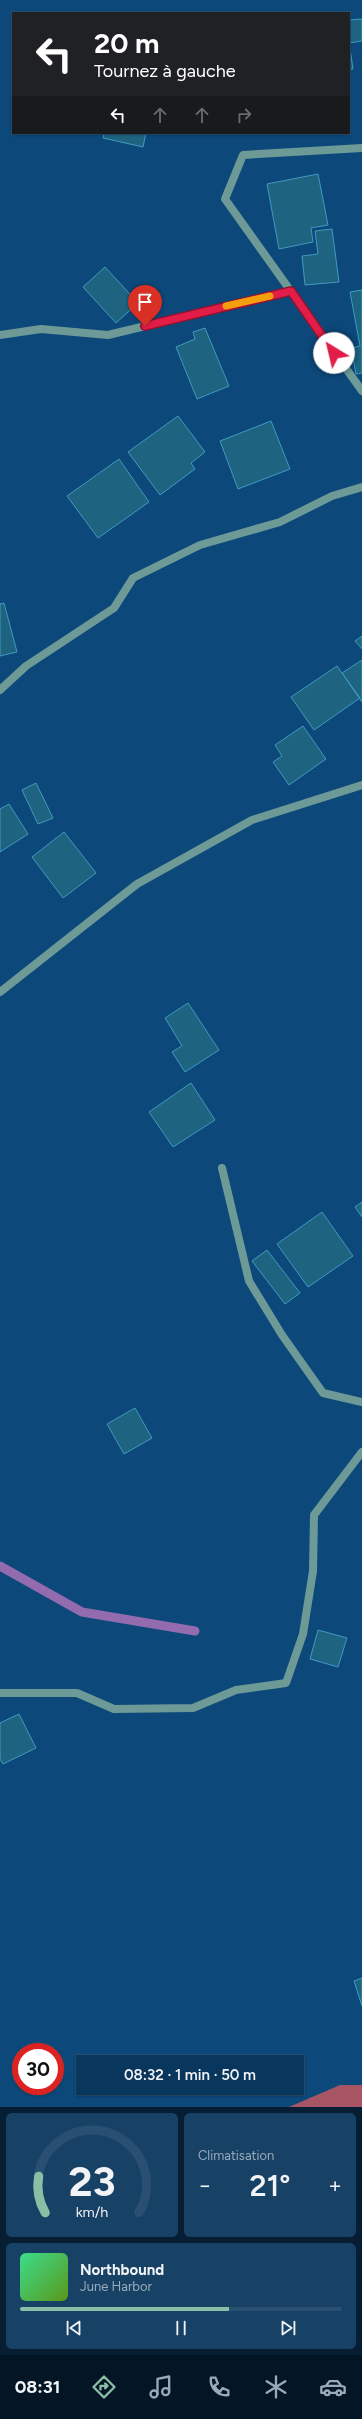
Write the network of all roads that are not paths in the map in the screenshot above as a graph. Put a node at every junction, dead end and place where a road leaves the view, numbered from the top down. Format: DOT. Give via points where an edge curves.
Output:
graph roads {
  1 [pos="362,148"];
  2 [pos="291,291"];
  3 [pos="0,335"];
  4 [pos="362,392"];
  5 [pos="362,486"];
  6 [pos="0,690"];
  7 [pos="362,785"];
  8 [pos="0,992"];
  9 [pos="222,1168"];
  10 [pos="362,1402"];
  11 [pos="362,1452"];
  12 [pos="0,1693"];
  1 -- 2 [label="street" via="243,155 225,199"];
  2 -- 3 [label="street" via="108,335 41,329"];
  2 -- 4 [label="street"];
  5 -- 6 [label="street" via="332,496 280,522 200,545 133,578 114,608 26,666"];
  7 -- 8 [label="street" via="252,820 137,884"];
  9 -- 10 [label="street" via="249,1281 282,1335 323,1393"];
  11 -- 12 [label="street" via="314,1515 313,1571 303,1634 286,1683 236,1690 193,1708 114,1709 77,1693"];
}
